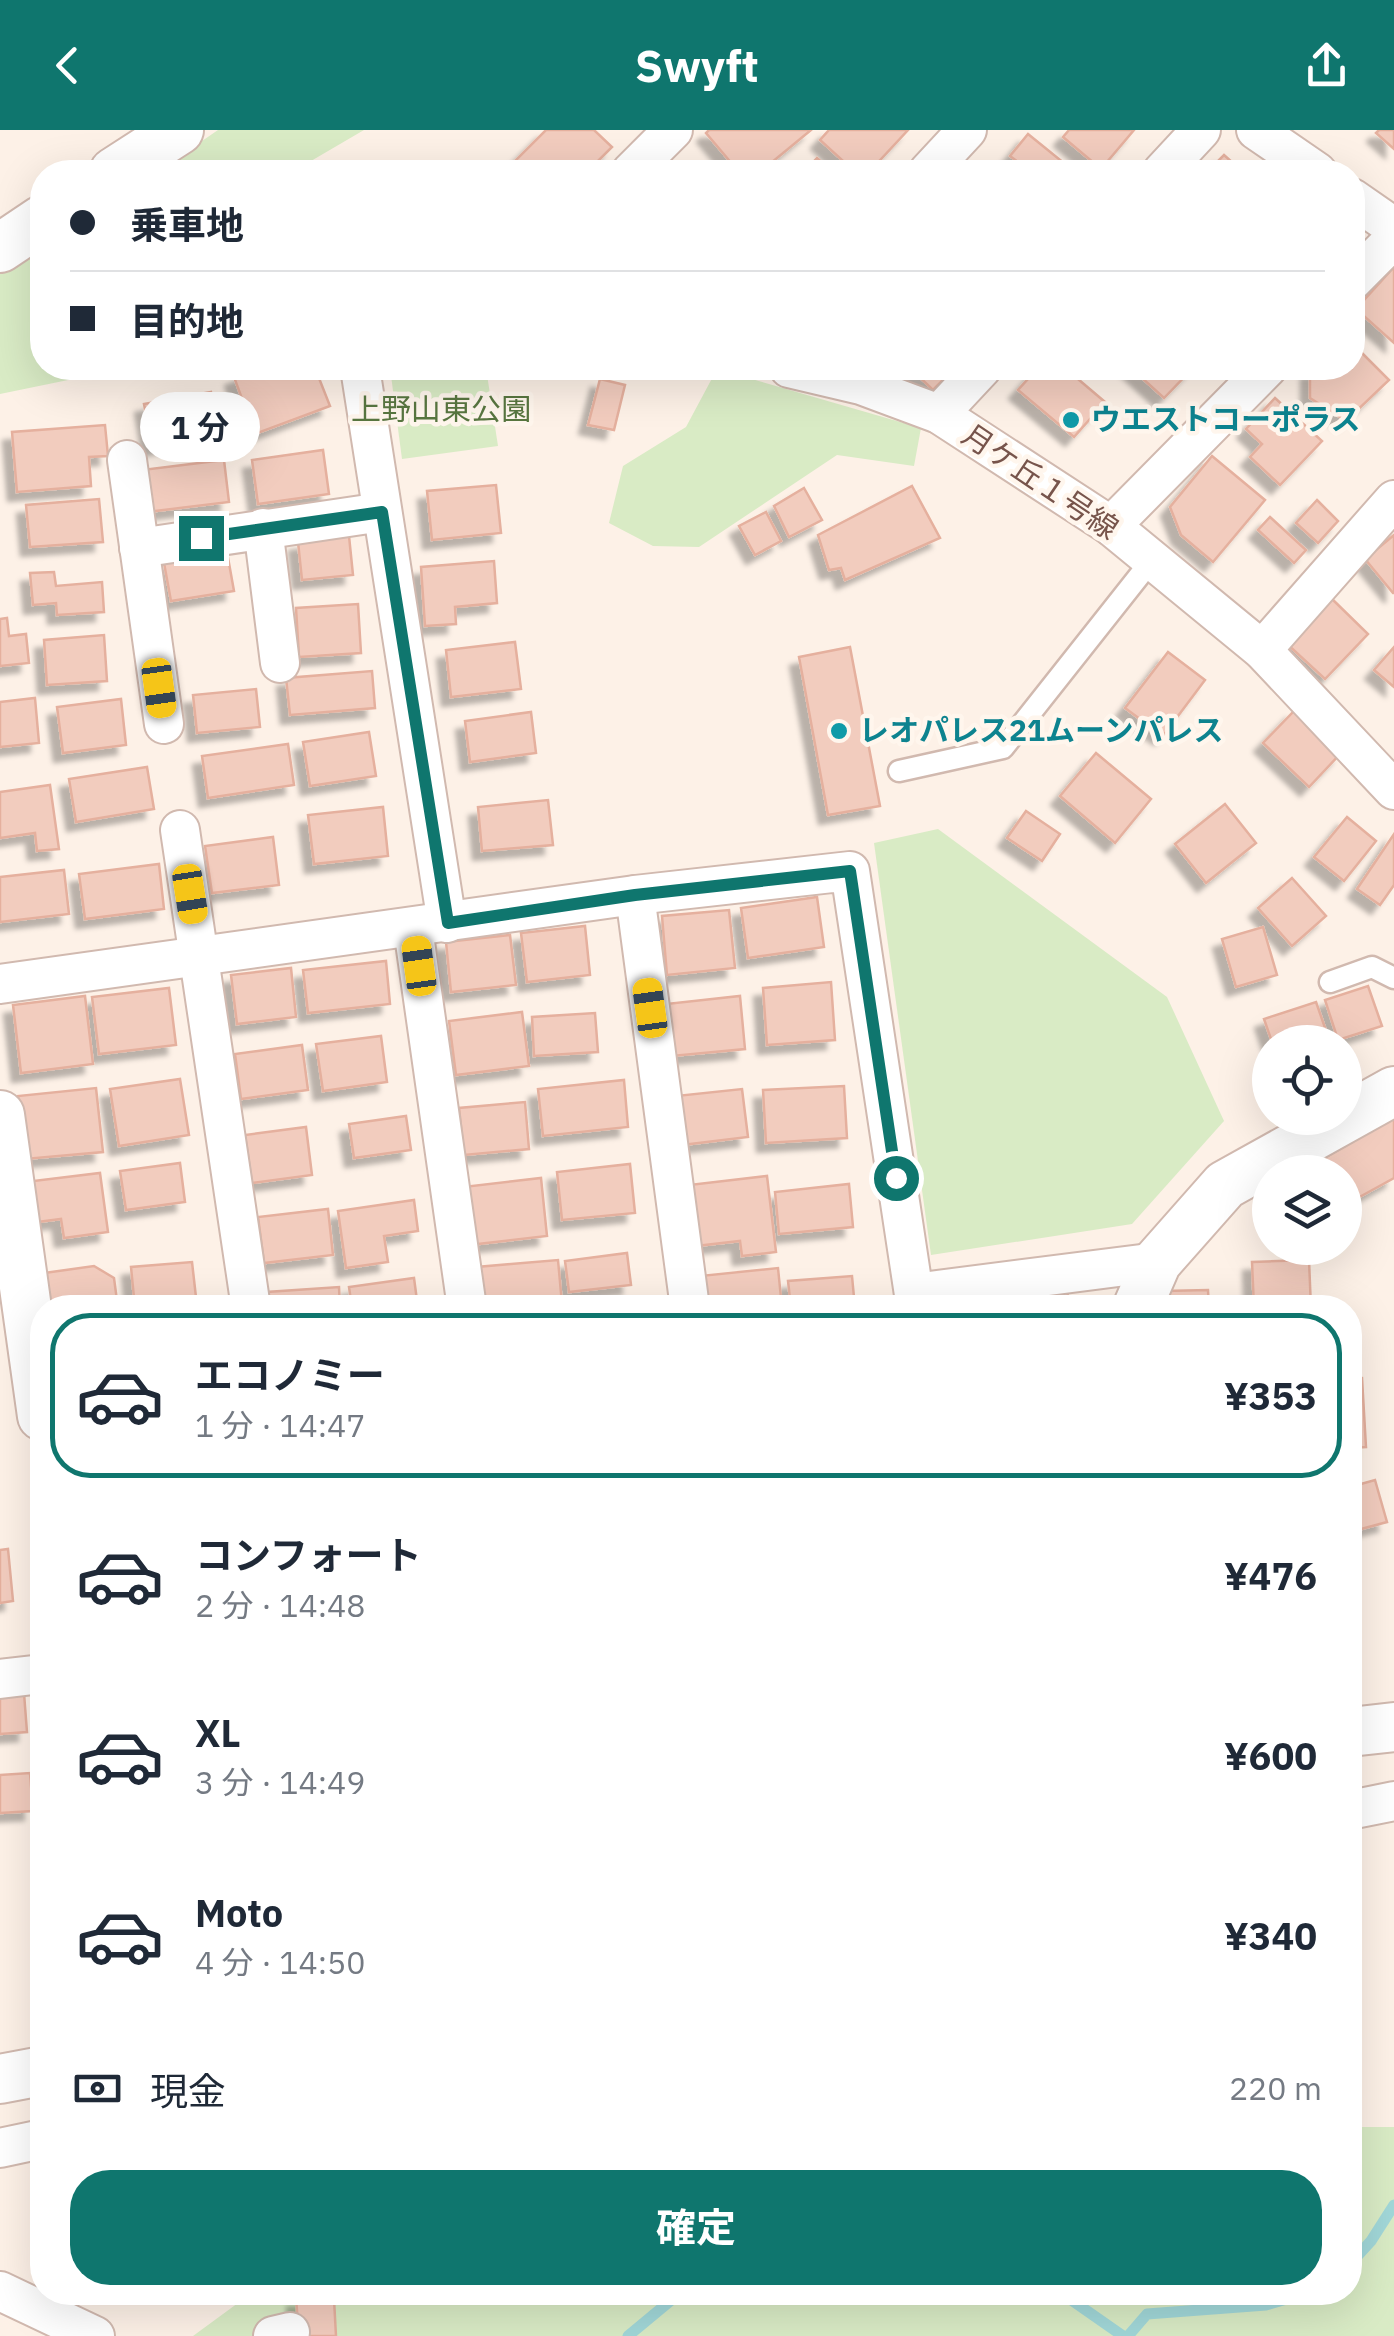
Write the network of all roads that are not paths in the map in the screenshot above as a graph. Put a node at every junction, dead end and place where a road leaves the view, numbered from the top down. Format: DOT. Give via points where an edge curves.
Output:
graph roads {
  1 [pos="179,130"];
  2 [pos="672,130"];
  3 [pos="967,130"];
  4 [pos="1201,130"];
  5 [pos="1256,130"];
  6 [pos="133,160"];
  7 [pos="642,160"];
  8 [pos="939,160"];
  9 [pos="1173,160"];
  10 [pos="1300,160"];
  11 [pos="1365,207"];
  12 [pos="1394,227"];
  13 [pos="30,228"];
  14 [pos="1394,239"];
  15 [pos="0,248"];
  16 [pos="1365,268"];
  17 [pos="362,380"];
  18 [pos="841,380"];
  19 [pos="971,380"];
  20 [pos="1255,380"];
  21 [pos="939,414"];
  22 [pos="127,460"];
  23 [pos="1394,500"];
  24 [pos="382,512"];
  25 [pos="1111,526"];
  26 [pos="263,528"];
  27 [pos="139,548"];
  28 [pos="1151,561"];
  29 [pos="1262,650"];
  30 [pos="280,662"];
  31 [pos="164,724"];
  32 [pos="899,771"];
  33 [pos="1389,773"];
  34 [pos="180,830"];
  35 [pos="635,895"];
  36 [pos="430,926"];
  37 [pos="201,958"];
  38 [pos="1394,978"];
  39 [pos="1330,982"];
  40 [pos="0,984"];
  41 [pos="1394,1091"];
  42 [pos="0,1115"];
  43 [pos="1157,1262"];
  44 [pos="249,1295"];
  45 [pos="466,1295"];
  46 [pos="688,1295"];
  47 [pos="914,1295"];
  48 [pos="947,1295"];
  49 [pos="1143,1295"];
  50 [pos="30,1330"];
  51 [pos="30,1675"];
  52 [pos="0,1679"];
  53 [pos="1394,1727"];
  54 [pos="1362,1731"];
  55 [pos="1394,1801"];
  56 [pos="1362,1808"];
  57 [pos="30,2073"];
  58 [pos="0,2079"];
  59 [pos="30,2142"];
  60 [pos="0,2148"];
  61 [pos="0,2291"];
  62 [pos="95,2336"];
  1 -- 6 [label="street"];
  2 -- 7 [label="street"];
  3 -- 8 [label="street"];
  4 -- 9 [label="street"];
  5 -- 10 [label="street"];
  11 -- 12 [label="street"];
  13 -- 15 [label="street"];
  14 -- 16 [label="street"];
  17 -- 24 [label="street"];
  18 -- 21 [label="street, 月ケ丘１号線"];
  19 -- 21 [label="street"];
  20 -- 25 [label="street"];
  21 -- 25 [label="street, 月ケ丘１号線"];
  22 -- 27 [label="street"];
  23 -- 29 [label="street"];
  24 -- 26 [label="street"];
  24 -- 36 [label="street"];
  25 -- 28 [label="street, 月ケ丘１号線"];
  26 -- 27 [label="street"];
  26 -- 30 [label="street"];
  27 -- 31 [label="street"];
  28 -- 29 [label="street, 月ケ丘１号線"];
  28 -- 32 [label="lane" via="1004,748"];
  29 -- 33 [label="street, 月ケ丘１号線"];
  34 -- 37 [label="street"];
  35 -- 36 [label="street"];
  35 -- 46 [label="street"];
  35 -- 47 [label="street" via="850,871"];
  36 -- 37 [label="street"];
  36 -- 45 [label="street"];
  37 -- 40 [label="street"];
  37 -- 44 [label="street"];
  38 -- 39 [label="lane" via="1372,966"];
  41 -- 43 [label="street" via="1225,1186"];
  42 -- 50 [label="street"];
  43 -- 48 [label="street"];
  43 -- 49 [label="street"];
  51 -- 52 [label="street"];
  53 -- 54 [label="street"];
  55 -- 56 [label="street"];
  57 -- 58 [label="street"];
  59 -- 60 [label="street"];
  61 -- 62 [label="street"];
}
